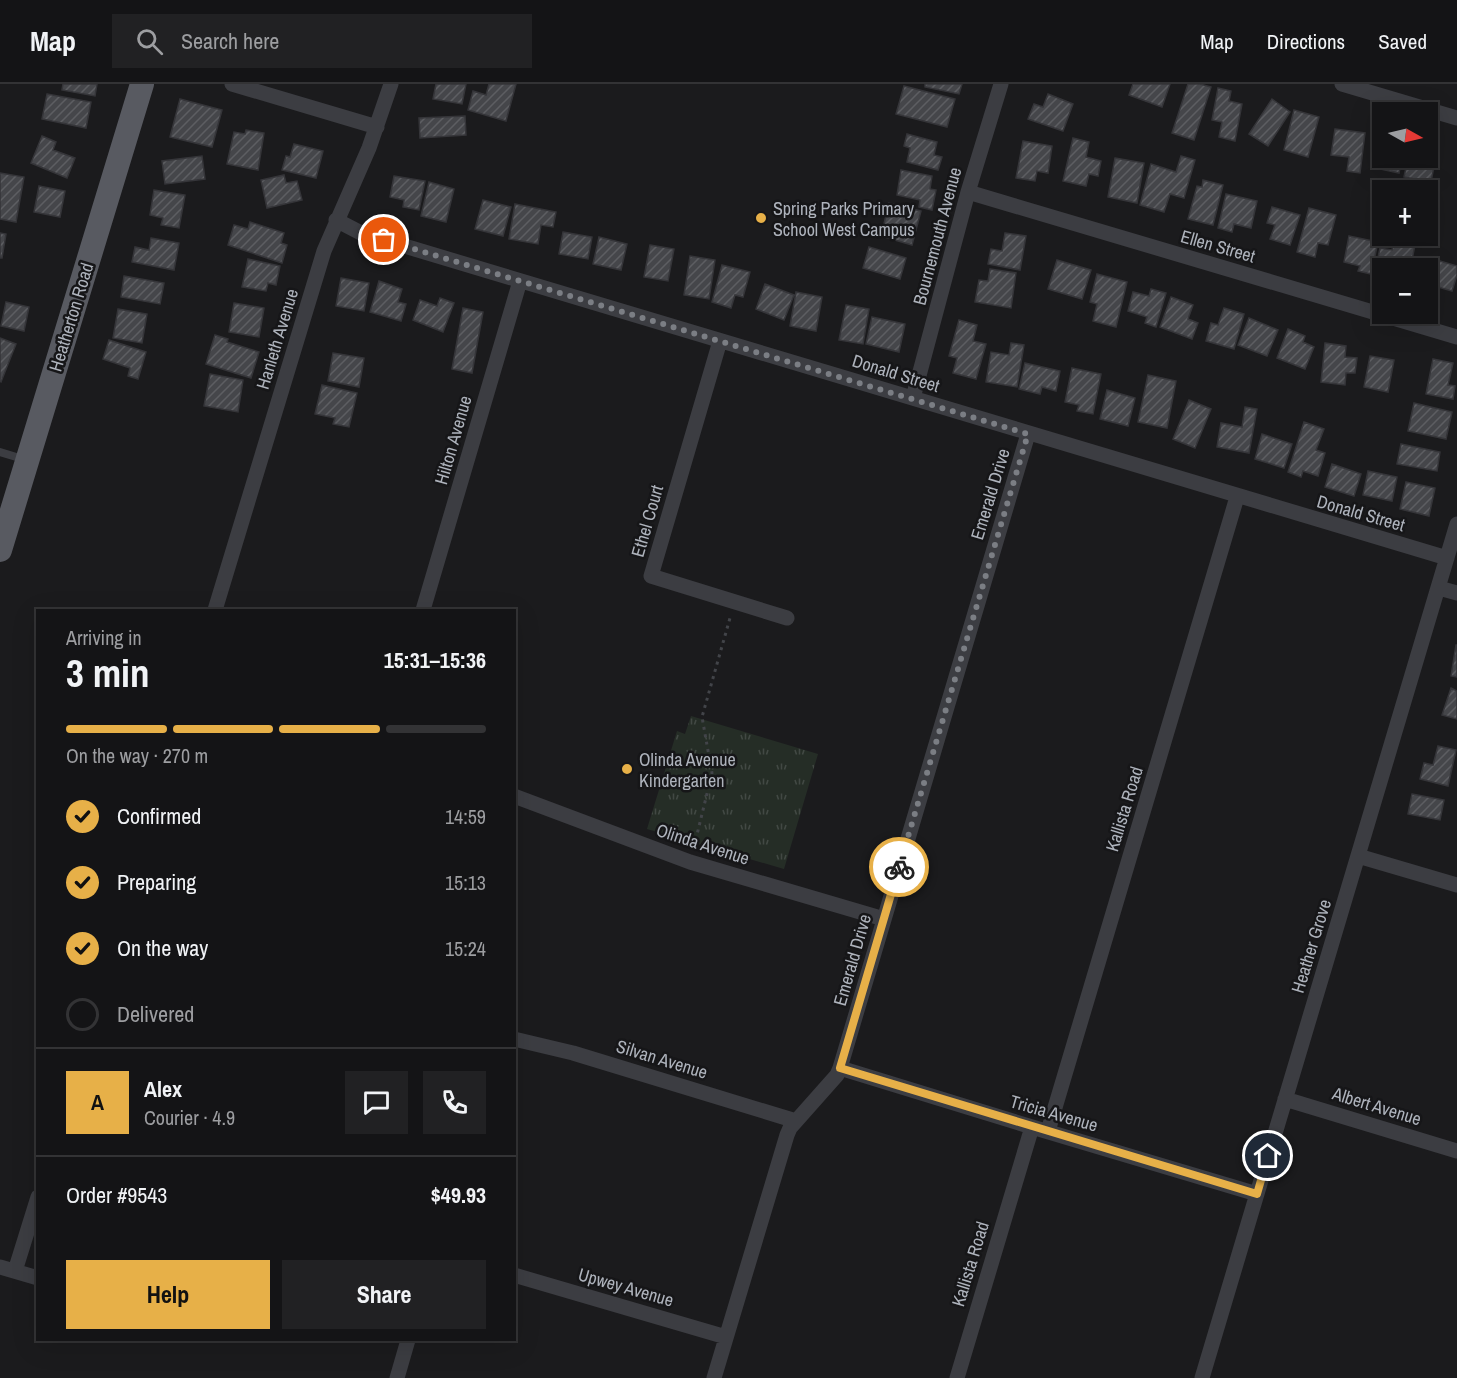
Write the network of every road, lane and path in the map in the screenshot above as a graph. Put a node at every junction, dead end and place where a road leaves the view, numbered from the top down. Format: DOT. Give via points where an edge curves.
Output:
graph roads {
  1 [pos="142,84"];
  2 [pos="231,84"];
  3 [pos="391,84"];
  4 [pos="1002,84"];
  5 [pos="1342,84"];
  6 [pos="1457,118"];
  7 [pos="377,127"];
  8 [pos="968,192"];
  9 [pos="336,220"];
  10 [pos="520,281"];
  11 [pos="1457,337"];
  12 [pos="720,341"];
  13 [pos="913,398"];
  14 [pos="1028,434"];
  15 [pos="0,452"];
  16 [pos="27,460"];
  17 [pos="1237,497"];
  18 [pos="1457,524"];
  19 [pos="0,550"];
  20 [pos="1447,558"];
  21 [pos="1438,588"];
  22 [pos="1457,593"];
  23 [pos="735,602"];
  24 [pos="215,609"];
  25 [pos="423,609"];
  26 [pos="787,618"];
  27 [pos="516,797"];
  28 [pos="1358,856"];
  29 [pos="690,862"];
  30 [pos="1457,885"];
  31 [pos="884,919"];
  32 [pos="516,1039"];
  33 [pos="840,1068"];
  34 [pos="1285,1099"];
  35 [pos="796,1121"];
  36 [pos="1032,1127"];
  37 [pos="1047,1131"];
  38 [pos="1457,1151"];
  39 [pos="1257,1194"];
  40 [pos="36,1203"];
  41 [pos="0,1267"];
  42 [pos="15,1271"];
  43 [pos="516,1276"];
  44 [pos="36,1277"];
  45 [pos="726,1337"];
  46 [pos="408,1341"];
  47 [pos="397,1378"];
  48 [pos="714,1378"];
  49 [pos="957,1378"];
  50 [pos="1202,1378"];
  1 -- 16 [label="main road, Heatherton Road"];
  2 -- 7 [label="street"];
  3 -- 7 [label="street, Hanleth Avenue"];
  4 -- 8 [label="street, Bournemouth Avenue"];
  5 -- 6 [label="street"];
  7 -- 9 [label="street, Hanleth Avenue"];
  8 -- 11 [label="street, Ellen Street"];
  8 -- 13 [label="street, Bournemouth Avenue"];
  9 -- 10 [label="street, Donald Street" via="361,234"];
  9 -- 24 [label="street, Hanleth Avenue"];
  10 -- 12 [label="street, Donald Street"];
  10 -- 25 [label="street, Hilton Avenue"];
  12 -- 13 [label="street, Donald Street"];
  12 -- 23 [label="street, Ethel Court" via="651,576"];
  13 -- 14 [label="street, Donald Street"];
  14 -- 17 [label="street, Donald Street"];
  14 -- 31 [label="street, Emerald Drive"];
  15 -- 16 [label="lane"];
  16 -- 19 [label="main road, Heatherton Road"];
  17 -- 20 [label="street, Donald Street"];
  17 -- 37 [label="street, Kallista Road"];
  18 -- 20 [label="street, Heather Grove"];
  20 -- 21 [label="street, Heather Grove"];
  21 -- 22 [label="street"];
  21 -- 28 [label="street, Heather Grove"];
  23 -- 26 [label="street, Ethel Court"];
  23 -- 29 [label="path" via="702,717 712,773"];
  27 -- 29 [label="street, Olinda Avenue"];
  28 -- 30 [label="street"];
  28 -- 34 [label="street, Heather Grove"];
  29 -- 31 [label="street, Olinda Avenue"];
  31 -- 33 [label="street, Emerald Drive"];
  32 -- 35 [label="street, Silvan Avenue"];
  33 -- 35 [label="street, Emerald Drive"];
  33 -- 36 [label="street, Tricia Avenue"];
  34 -- 38 [label="street, Albert Avenue"];
  34 -- 39 [label="street, Heather Grove"];
  35 -- 45 [label="street, Emerald Drive" via="787,1136"];
  36 -- 37 [label="street, Tricia Avenue"];
  36 -- 49 [label="street, Kallista Road"];
  37 -- 39 [label="street, Tricia Avenue"];
  39 -- 50 [label="street, Heather Grove"];
  40 -- 42 [label="street"];
  41 -- 42 [label="street"];
  42 -- 44 [label="street"];
  43 -- 45 [label="street, Upwey Avenue"];
  45 -- 48 [label="street, Emerald Drive"];
  46 -- 47 [label="street"];
}
